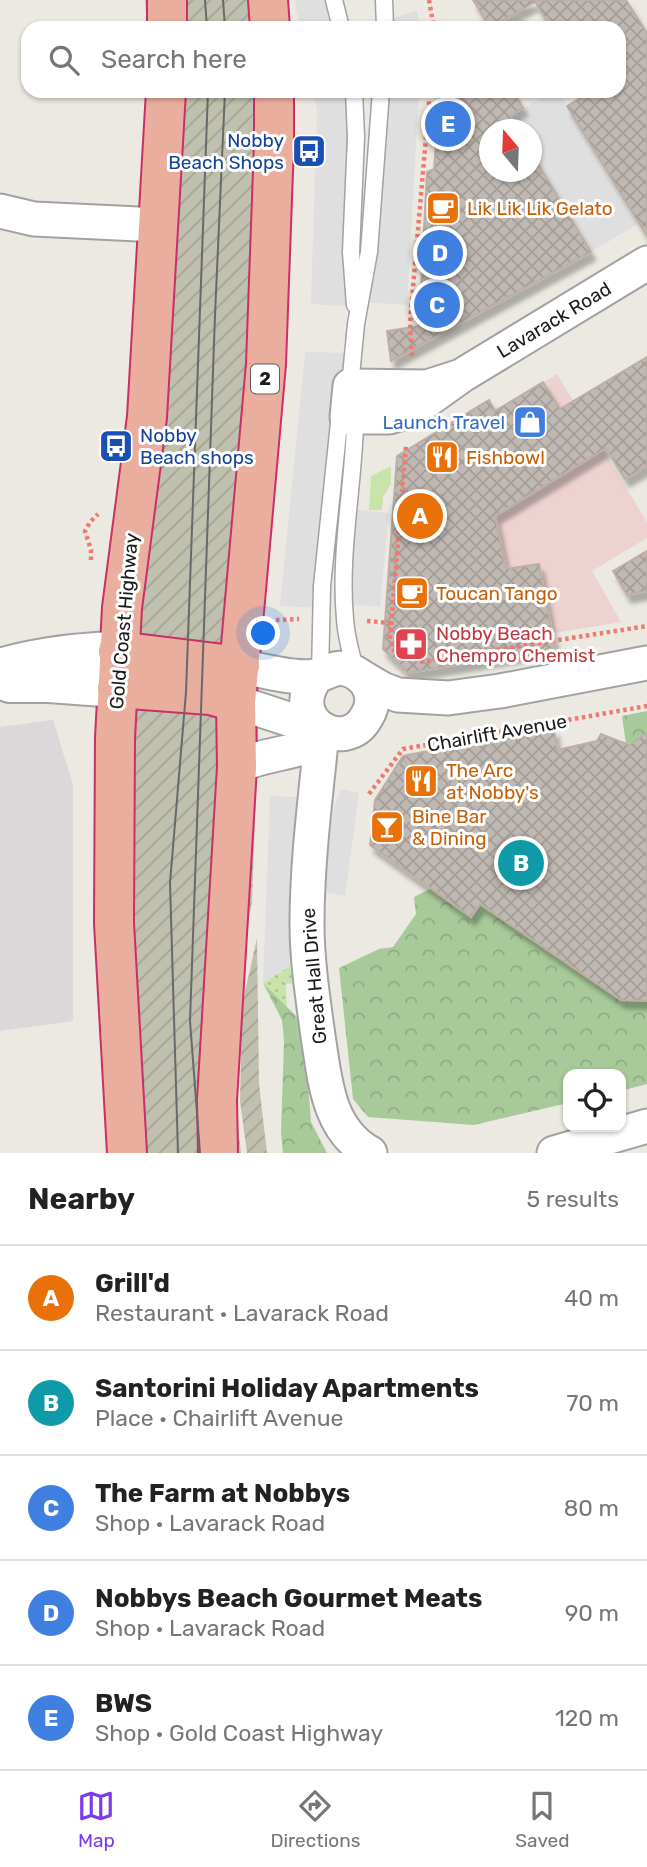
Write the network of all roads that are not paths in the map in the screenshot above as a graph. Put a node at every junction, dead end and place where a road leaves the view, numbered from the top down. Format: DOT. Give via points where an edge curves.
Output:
graph roads {
  1 [pos="167,0"];
  2 [pos="268,0"];
  3 [pos="334,0"];
  4 [pos="384,0"];
  5 [pos="167,21"];
  6 [pos="270,21"];
  7 [pos="339,21"];
  8 [pos="386,21"];
  9 [pos="166,98"];
  10 [pos="274,98"];
  11 [pos="354,98"];
  12 [pos="380,98"];
  13 [pos="0,211"];
  14 [pos="159,225"];
  15 [pos="647,263"];
  16 [pos="356,324"];
  17 [pos="349,402"];
  18 [pos="647,663"];
  19 [pos="0,668"];
  20 [pos="117,670"];
  21 [pos="318,675"];
  22 [pos="358,675"];
  23 [pos="0,684"];
  24 [pos="238,684"];
  25 [pos="448,698"];
  26 [pos="332,734"];
  27 [pos="237,767"];
  28 [pos="647,1126"];
  29 [pos="127,1153"];
  30 [pos="218,1153"];
  31 [pos="369,1153"];
  32 [pos="554,1153"];
  1 -- 5 [label="highway"];
  2 -- 6 [label="highway"];
  3 -- 7 [label="lane"];
  4 -- 8 [label="lane"];
  9 -- 14 [label="highway, Gold Coast Highway"];
  10 -- 24 [label="highway, 2" via="266,364"];
  11 -- 16 [label="lane" via="351,252"];
  12 -- 16 [label="lane" via="369,252"];
  13 -- 14 [label="street" via="34,219"];
  14 -- 20 [label="highway, Gold Coast Highway" via="147,417"];
  15 -- 17 [label="street, Lavarack Road" via="409,412 389,416"];
  16 -- 17 [label="lane"];
  17 -- 21 [label="lane" via="339,423 334,464"];
  17 -- 22 [label="lane" via="355,425 344,612"];
  18 -- 25 [label="street, Chairlift Avenue"];
  19 -- 20 [label="street" via="90,652"];
  20 -- 23 [label="street" via="48,683"];
  20 -- 24 [label="highway"];
  20 -- 29 [label="highway, Gold Coast Highway" via="114,923"];
  21 -- 22 [label="street, Chairlift Avenue" via="337,668"];
  21 -- 24 [label="street, Chairlift Avenue" via="277,674"];
  21 -- 26 [label="street" via="308,689 306,707 311,719"];
  22 -- 25 [label="street, Chairlift Avenue" via="398,695"];
  22 -- 26 [label="street" via="370,691 370,709 361,725"];
  24 -- 26 [label="street"];
  24 -- 27 [label="highway, 2"];
  25 -- 26 [label="street, Chairlift Avenue"];
  26 -- 27 [label="street, Chairlift Avenue"];
  26 -- 31 [label="street, Great Hall Drive" via="308,897 311,985 334,1115 345,1133"];
  27 -- 30 [label="highway, 2" via="217,1100"];
  28 -- 32 [label="street"];
}
